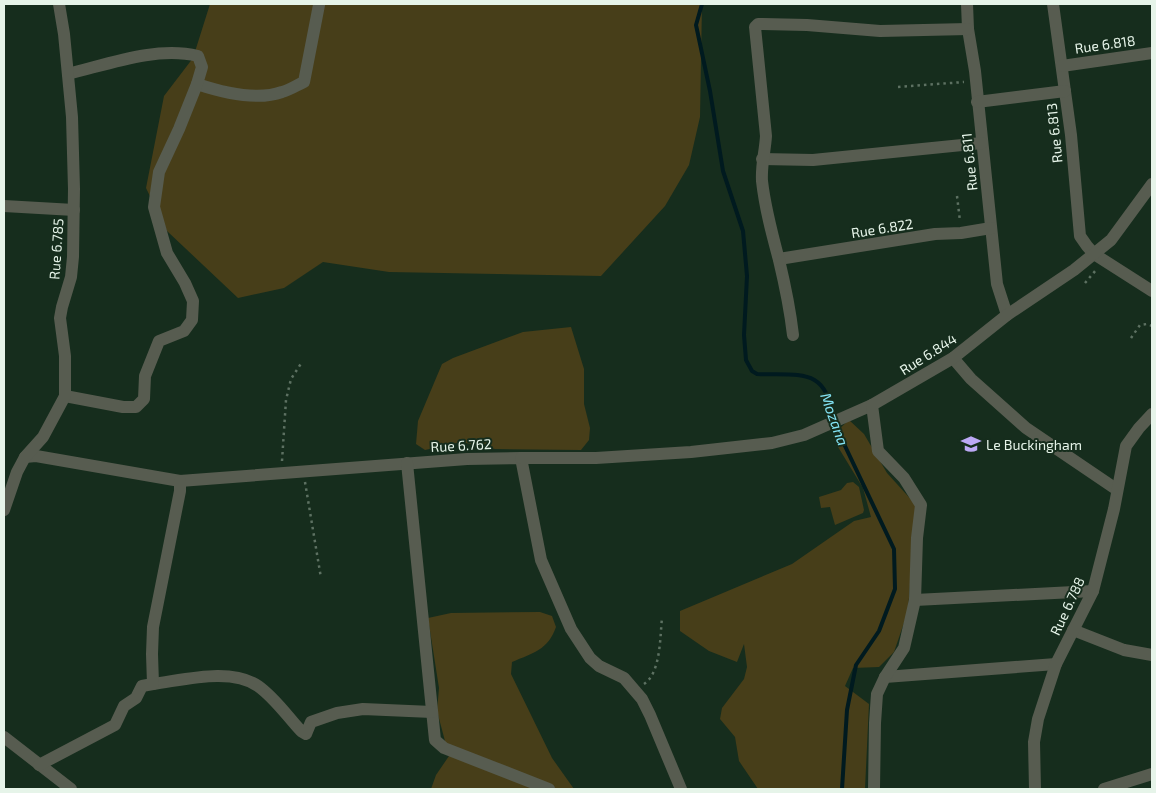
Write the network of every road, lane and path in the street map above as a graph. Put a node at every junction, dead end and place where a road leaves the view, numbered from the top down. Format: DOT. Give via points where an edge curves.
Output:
graph roads {
  1 [pos="59,4"];
  2 [pos="967,4"];
  3 [pos="1053,4"];
  4 [pos="318,5"];
  5 [pos="968,29"];
  6 [pos="1152,52"];
  7 [pos="1062,66"];
  8 [pos="68,74"];
  9 [pos="976,82"];
  10 [pos="197,84"];
  11 [pos="898,87"];
  12 [pos="1065,91"];
  13 [pos="977,102"];
  14 [pos="982,143"];
  15 [pos="762,159"];
  16 [pos="1152,184"];
  17 [pos="957,196"];
  18 [pos="4,206"];
  19 [pos="74,210"];
  20 [pos="991,228"];
  21 [pos="961,233"];
  22 [pos="1094,254"];
  23 [pos="779,259"];
  24 [pos="1152,291"];
  25 [pos="1007,315"];
  26 [pos="1152,326"];
  27 [pos="794,335"];
  28 [pos="1131,338"];
  29 [pos="952,358"];
  30 [pos="302,362"];
  31 [pos="65,396"];
  32 [pos="872,405"];
  33 [pos="1152,414"];
  34 [pos="26,457"];
  35 [pos="521,458"];
  36 [pos="406,464"];
  37 [pos="303,471"];
  38 [pos="281,472"];
  39 [pos="180,481"];
  40 [pos="1116,490"];
  41 [pos="4,510"];
  42 [pos="321,578"];
  43 [pos="1093,591"];
  44 [pos="915,600"];
  45 [pos="662,618"];
  46 [pos="1072,630"];
  47 [pos="1152,654"];
  48 [pos="1056,664"];
  49 [pos="885,677"];
  50 [pos="153,684"];
  51 [pos="635,690"];
  52 [pos="432,712"];
  53 [pos="4,737"];
  54 [pos="39,765"];
  55 [pos="1152,774"];
  56 [pos="70,789"];
  57 [pos="550,789"];
  58 [pos="681,789"];
  59 [pos="874,789"];
  60 [pos="1035,789"];
  61 [pos="1104,789"];
  1 -- 8 [label="street, Rue 6.785"];
  2 -- 5 [label="street, Rue 6.811"];
  3 -- 7 [label="street, Rue 6.813"];
  4 -- 10 [label="street" via="304,82 282,93 260,95 222,92"];
  5 -- 9 [label="street, Rue 6.811"];
  5 -- 15 [label="street" via="880,31 758,24 755,27 756,42 766,136"];
  6 -- 7 [label="street, Rue 6.818"];
  7 -- 12 [label="street, Rue 6.813"];
  8 -- 10 [label="street" via="157,54 184,53 198,56 202,67"];
  8 -- 19 [label="street, Rue 6.785"];
  9 -- 11 [label="path"];
  9 -- 13 [label="street, Rue 6.811"];
  10 -- 31 [label="street" via="159,172 154,207 167,253 193,300 192,320 184,331 159,341 145,376 144,399 136,407"];
  12 -- 13 [label="street"];
  12 -- 22 [label="street, Rue 6.813" via="1080,236"];
  13 -- 14 [label="street, Rue 6.811"];
  14 -- 15 [label="street" via="813,160"];
  14 -- 20 [label="street, Rue 6.811"];
  15 -- 23 [label="street" via="765,206"];
  16 -- 22 [label="street, Rue 6.844" via="1111,240"];
  17 -- 21 [label="path"];
  18 -- 19 [label="street"];
  19 -- 31 [label="street, Rue 6.785" via="71,277 60,318 65,356"];
  20 -- 21 [label="street, Rue 6.822"];
  20 -- 25 [label="street, Rue 6.811" via="998,284"];
  21 -- 23 [label="street, Rue 6.822" via="935,234"];
  22 -- 24 [label="street"];
  22 -- 25 [label="street, Rue 6.844"];
  23 -- 27 [label="street"];
  25 -- 29 [label="street, Rue 6.844"];
  26 -- 28 [label="path" via="1140,325"];
  29 -- 32 [label="street, Rue 6.844"];
  29 -- 40 [label="street" via="1026,428"];
  30 -- 38 [label="path" via="291,379 286,400"];
  31 -- 34 [label="street, Rue 6.785" via="43,437"];
  32 -- 35 [label="street, Rue 6.844" via="804,435 772,443 596,458"];
  32 -- 44 [label="street" via="878,451 904,478 921,505"];
  33 -- 40 [label="street, Rue 6.788" via="1126,446"];
  34 -- 39 [label="street, Rue 6.762" via="36,456"];
  34 -- 41 [label="street, Rue 6.785" via="17,472"];
  35 -- 36 [label="street, Rue 6.762"];
  35 -- 51 [label="street" via="540,560 571,629 590,658 624,678"];
  36 -- 37 [label="street, Rue 6.762"];
  36 -- 52 [label="street"];
  37 -- 38 [label="street, Rue 6.762"];
  37 -- 42 [label="path"];
  38 -- 39 [label="street, Rue 6.762"];
  39 -- 50 [label="street" via="153,628"];
  40 -- 43 [label="street, Rue 6.788"];
  43 -- 44 [label="street"];
  43 -- 46 [label="street, Rue 6.788"];
  44 -- 49 [label="street" via="904,648"];
  45 -- 51 [label="path" via="656,669 648,682"];
  46 -- 47 [label="street" via="1124,650"];
  46 -- 48 [label="street, Rue 6.788"];
  48 -- 49 [label="street"];
  48 -- 60 [label="street, Rue 6.788" via="1034,742"];
  49 -- 59 [label="street" via="875,706"];
  50 -- 52 [label="street" via="225,676 241,678 273,699 306,734 311,722 337,713 363,709"];
  50 -- 54 [label="street" via="142,686 136,698 124,706 115,725"];
  51 -- 58 [label="street" via="650,715"];
  52 -- 57 [label="street" via="436,740 444,748"];
  53 -- 54 [label="street"];
  54 -- 56 [label="street"];
  55 -- 61 [label="street"];
}
